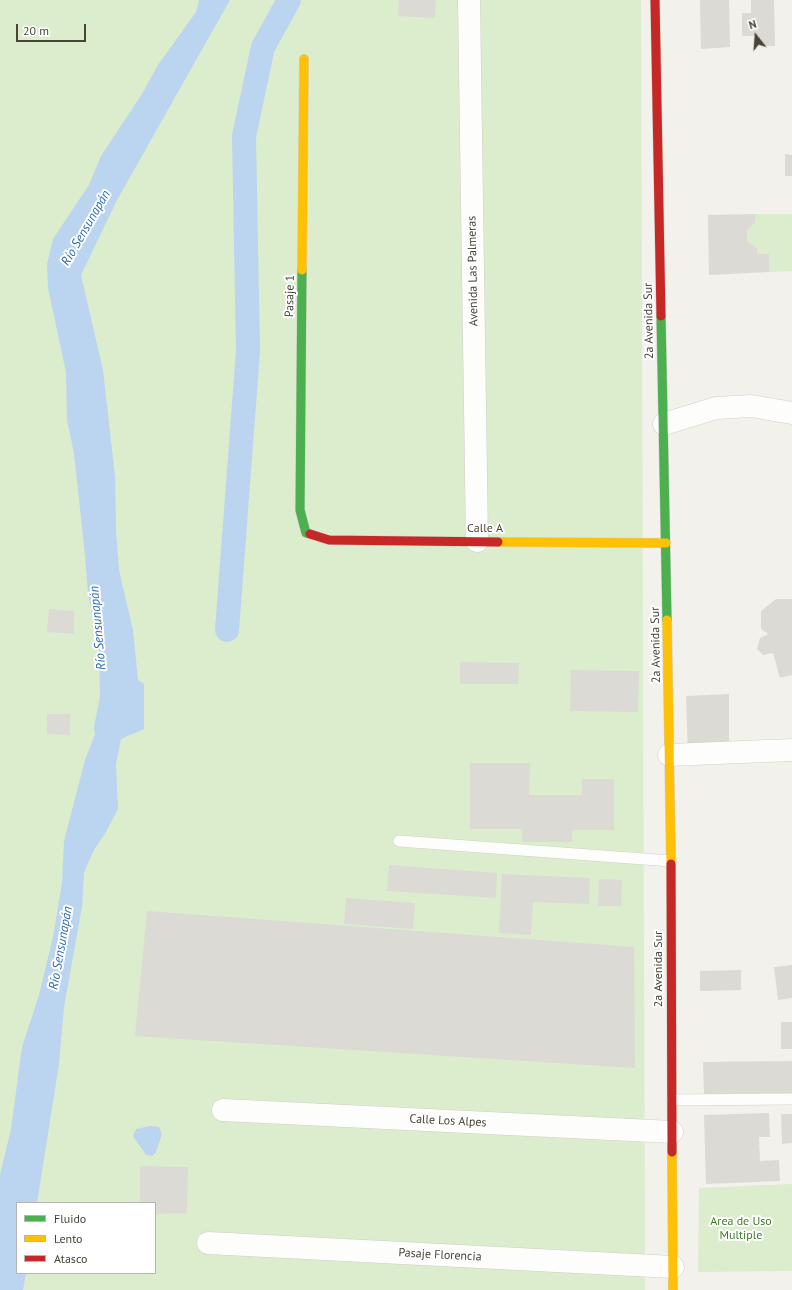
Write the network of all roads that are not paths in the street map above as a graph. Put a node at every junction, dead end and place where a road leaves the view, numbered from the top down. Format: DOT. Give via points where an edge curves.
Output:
graph roads {
  1 [pos="469,0"];
  2 [pos="656,0"];
  3 [pos="304,60"];
  4 [pos="792,413"];
  5 [pos="664,424"];
  6 [pos="306,533"];
  7 [pos="477,541"];
  8 [pos="666,543"];
  9 [pos="792,750"];
  10 [pos="669,755"];
  11 [pos="399,841"];
  12 [pos="671,861"];
  13 [pos="792,1098"];
  14 [pos="672,1100"];
  15 [pos="224,1110"];
  16 [pos="672,1132"];
  17 [pos="208,1243"];
  18 [pos="673,1281"];
  19 [pos="684,1290"];
  1 -- 7 [label="street, Avenida Las Palmeras"];
  2 -- 5 [label="street, 2a Avenida Sur"];
  3 -- 6 [label="street, Pasaje 1" via="300,510"];
  4 -- 5 [label="street" via="751,406 716,408"];
  5 -- 8 [label="street, 2a Avenida Sur"];
  6 -- 7 [label="street, Calle A" via="329,540"];
  7 -- 8 [label="street, Calle A"];
  8 -- 10 [label="street, 2a Avenida Sur"];
  9 -- 10 [label="street"];
  10 -- 12 [label="street, 2a Avenida Sur"];
  11 -- 12 [label="lane"];
  12 -- 14 [label="street, 2a Avenida Sur"];
  13 -- 14 [label="lane"];
  14 -- 16 [label="street, 2a Avenida Sur"];
  15 -- 16 [label="street, Calle Los Alpes"];
  16 -- 18 [label="street, 2a Avenida Sur"];
  17 -- 18 [label="street, Pasaje Florencia"];
  18 -- 19 [label="lane"];
}
